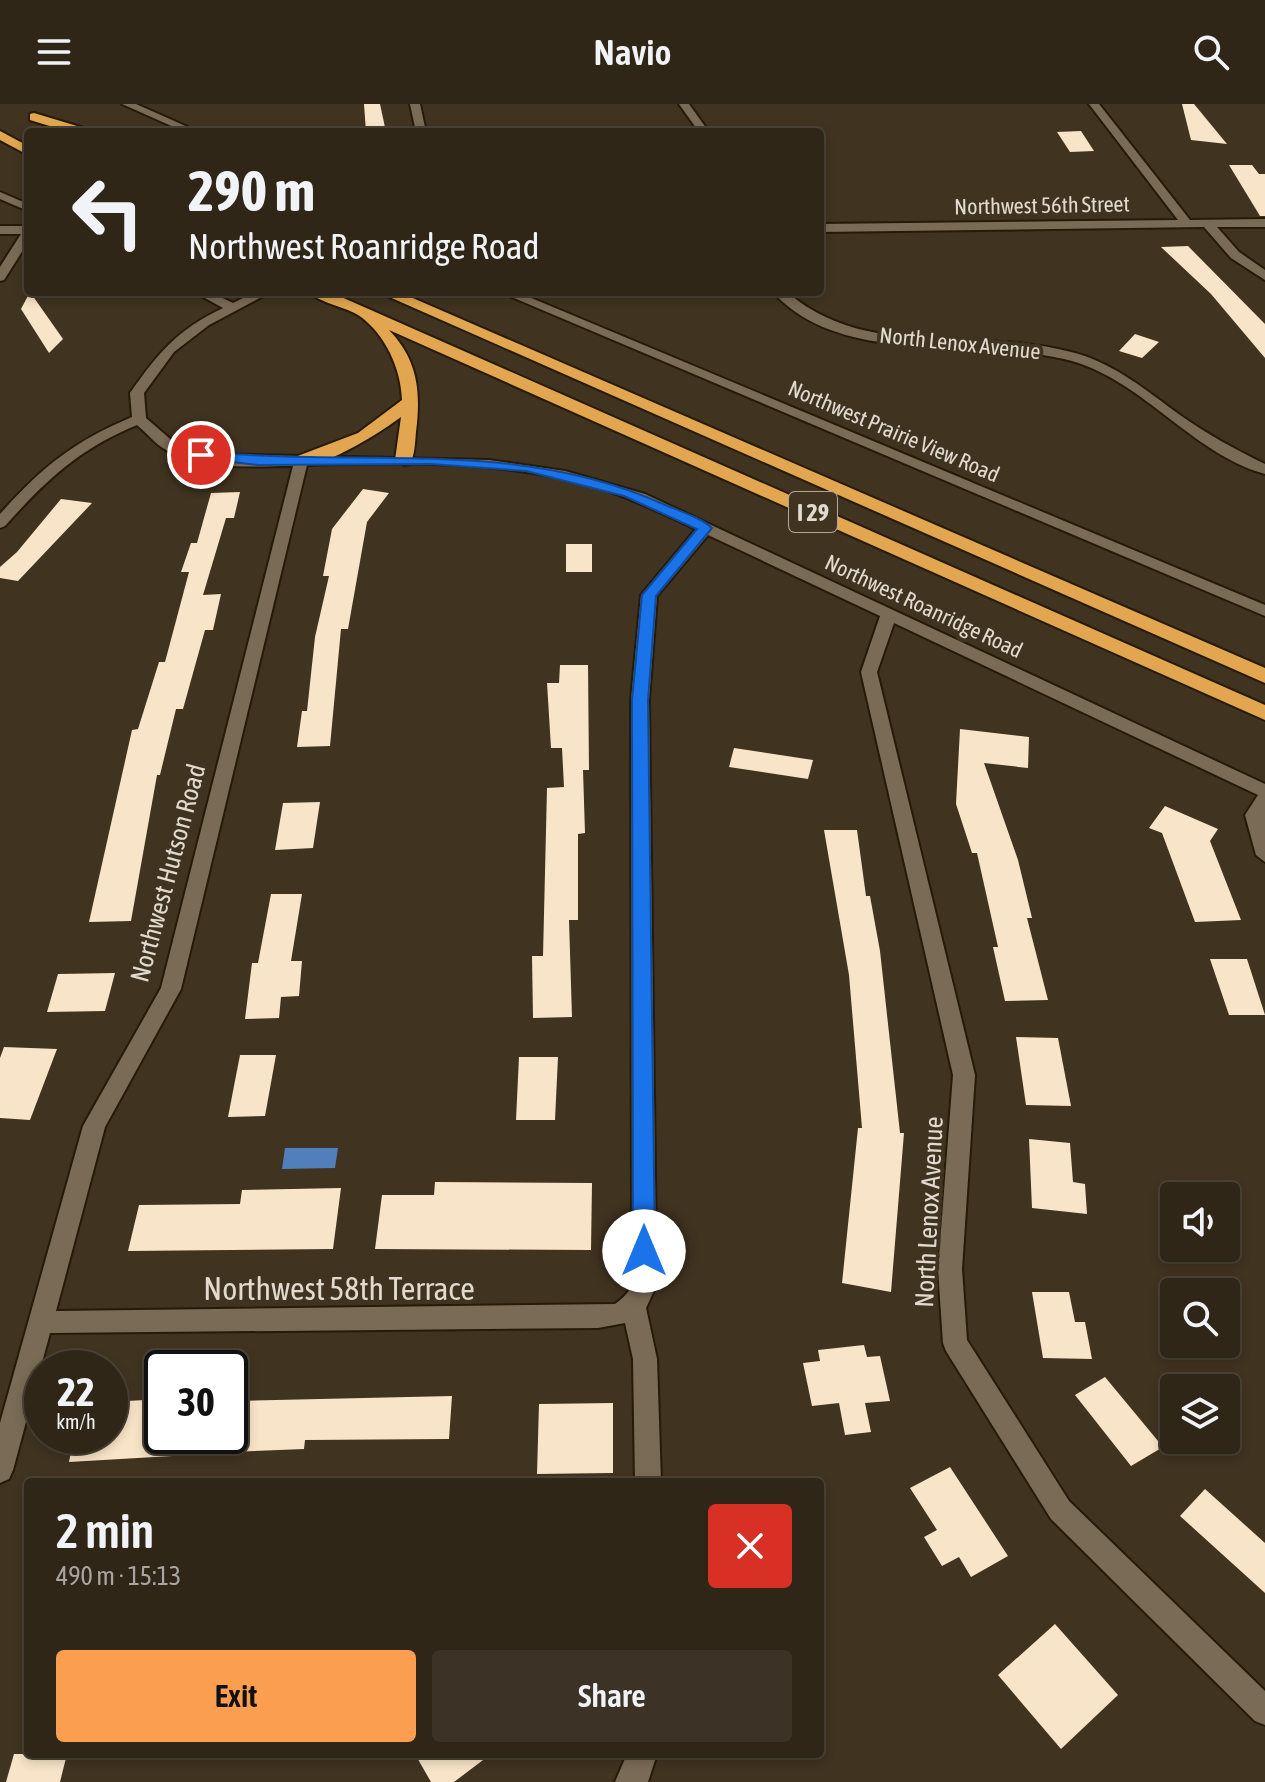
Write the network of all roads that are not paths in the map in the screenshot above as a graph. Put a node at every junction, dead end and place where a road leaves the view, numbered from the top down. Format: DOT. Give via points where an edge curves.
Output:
graph roads {
  1 [pos="127,104"];
  2 [pos="415,104"];
  3 [pos="684,104"];
  4 [pos="1094,104"];
  5 [pos="48,128"];
  6 [pos="70,128"];
  7 [pos="184,128"];
  8 [pos="420,128"];
  9 [pos="701,128"];
  10 [pos="0,135"];
  11 [pos="24,149"];
  12 [pos="0,195"];
  13 [pos="24,206"];
  14 [pos="1186,223"];
  15 [pos="1207,223"];
  16 [pos="1265,223"];
  17 [pos="824,228"];
  18 [pos="0,230"];
  19 [pos="24,231"];
  20 [pos="24,238"];
  21 [pos="1265,276"];
  22 [pos="0,277"];
  23 [pos="209,296"];
  24 [pos="256,296"];
  25 [pos="325,296"];
  26 [pos="395,296"];
  27 [pos="516,296"];
  28 [pos="783,296"];
  29 [pos="232,307"];
  30 [pos="361,310"];
  31 [pos="411,401"];
  32 [pos="139,419"];
  33 [pos="404,460"];
  34 [pos="301,461"];
  35 [pos="1265,470"];
  36 [pos="0,523"];
  37 [pos="705,528"];
  38 [pos="1265,611"];
  39 [pos="889,614"];
  40 [pos="1265,676"];
  41 [pos="1265,713"];
  42 [pos="1265,791"];
  43 [pos="1265,799"];
  44 [pos="1265,855"];
  45 [pos="633,1305"];
  46 [pos="43,1322"];
  47 [pos="0,1470"];
  48 [pos="648,1478"];
  49 [pos="1265,1711"];
  1 -- 7 [label="street"];
  2 -- 8 [label="street"];
  3 -- 9 [label="street"];
  4 -- 14 [label="street"];
  5 -- 6 [label="highway" via="30,114"];
  10 -- 11 [label="highway"];
  12 -- 13 [label="street"];
  14 -- 15 [label="street, Northwest 56th Street"];
  14 -- 17 [label="street, Northwest 56th Street"];
  15 -- 16 [label="street, Northwest 56th Street"];
  15 -- 21 [label="street" via="1235,255"];
  18 -- 19 [label="street"];
  20 -- 22 [label="street"];
  23 -- 29 [label="street"];
  24 -- 29 [label="street"];
  25 -- 30 [label="highway, I 29"];
  26 -- 40 [label="highway, I 29"];
  27 -- 38 [label="street, Northwest Prairie View Road"];
  28 -- 35 [label="street, North Lenox Avenue" via="826,323 889,339 1072,356 1128,382 1176,419"];
  29 -- 32 [label="street" via="169,349 137,393"];
  30 -- 31 [label="highway" via="404,356"];
  30 -- 41 [label="highway, I 29"];
  31 -- 33 [label="highway"];
  31 -- 34 [label="highway" via="364,437"];
  32 -- 34 [label="street, Northwest Roanridge Road" via="176,450 226,459"];
  32 -- 36 [label="street" via="72,449"];
  33 -- 34 [label="street, Northwest Roanridge Road"];
  33 -- 37 [label="street, Northwest Roanridge Road" via="490,463 562,474 629,493"];
  34 -- 46 [label="street, Northwest Hutson Road" via="171,989 94,1126 56,1256"];
  37 -- 39 [label="street, Northwest Roanridge Road"];
  37 -- 45 [label="street" via="649,595 640,700 644,1251 650,1269 647,1287"];
  39 -- 42 [label="street, Northwest Roanridge Road"];
  39 -- 49 [label="street, North Lenox Avenue" via="869,672 964,1075 951,1221 955,1343 1060,1510"];
  43 -- 44 [label="street" via="1254,815"];
  45 -- 46 [label="street, Northwest 58th Terrace" via="598,1317"];
  45 -- 48 [label="street" via="645,1359"];
  46 -- 47 [label="street, Northwest Hutson Road"];
}
